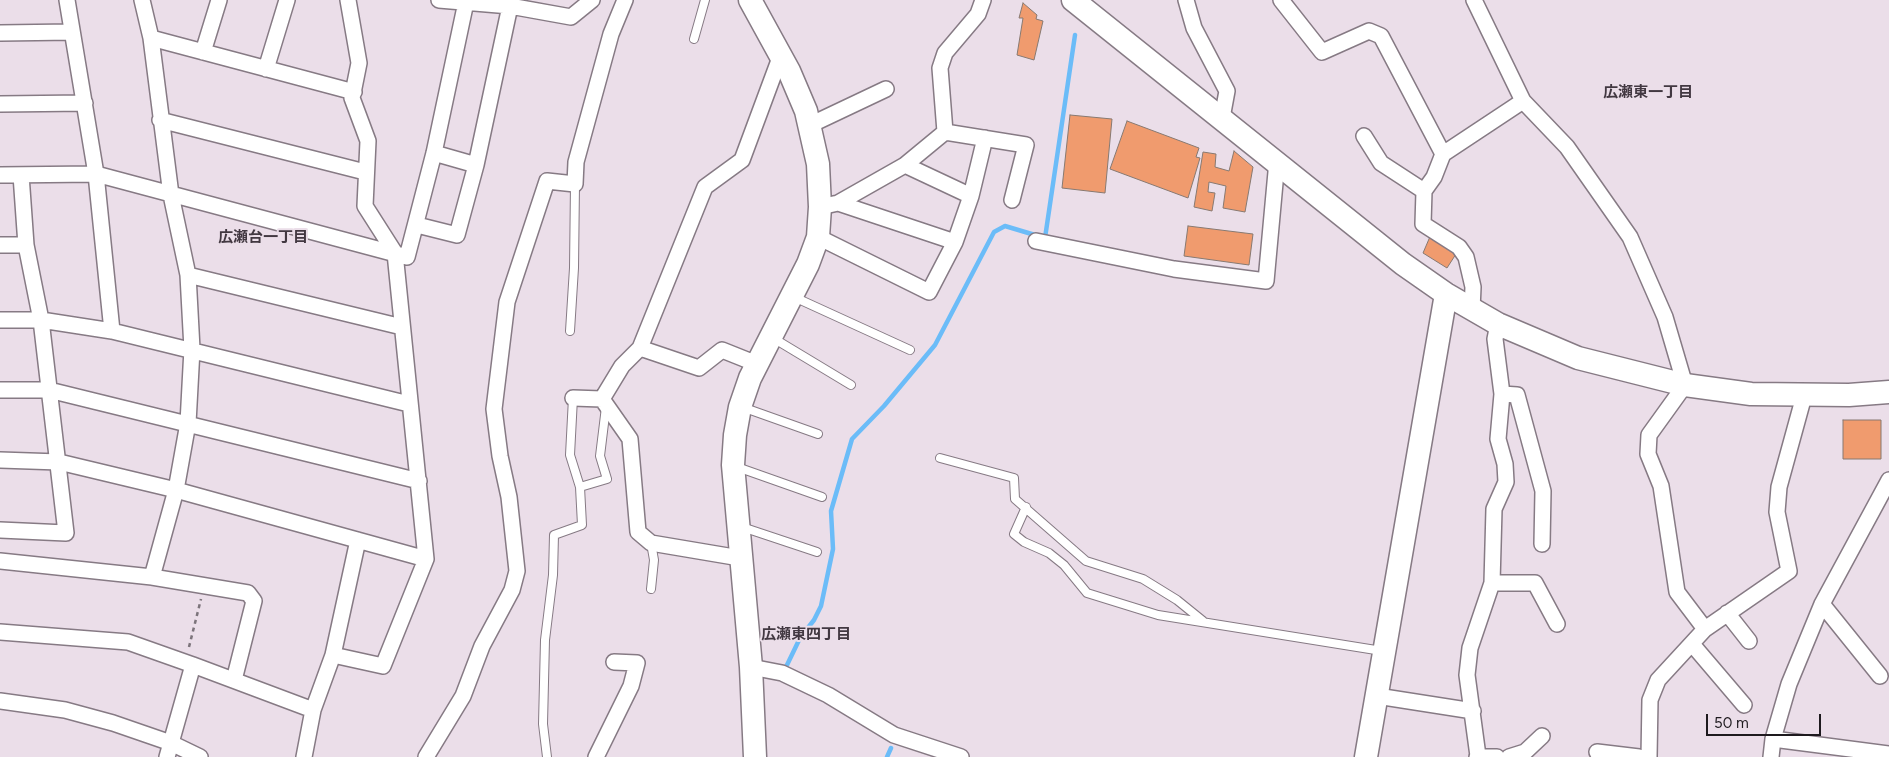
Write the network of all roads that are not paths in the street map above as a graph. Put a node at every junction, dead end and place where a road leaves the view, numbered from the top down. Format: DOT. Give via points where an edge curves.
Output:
graph roads {
  1 [pos="67,0"];
  2 [pos="142,0"];
  3 [pos="219,0"];
  4 [pos="287,0"];
  5 [pos="348,0"];
  6 [pos="439,0"];
  7 [pos="592,0"];
  8 [pos="625,0"];
  9 [pos="705,0"];
  10 [pos="750,0"];
  11 [pos="983,0"];
  12 [pos="1073,0"];
  13 [pos="1186,0"];
  14 [pos="1282,0"];
  15 [pos="1474,0"];
  16 [pos="463,1"];
  17 [pos="532,5"];
  18 [pos="510,6"];
  19 [pos="72,32"];
  20 [pos="0,33"];
  21 [pos="151,38"];
  22 [pos="694,39"];
  23 [pos="203,52"];
  24 [pos="781,55"];
  25 [pos="266,69"];
  26 [pos="886,89"];
  27 [pos="354,92"];
  28 [pos="1522,101"];
  29 [pos="84,103"];
  30 [pos="0,104"];
  31 [pos="1222,118"];
  32 [pos="160,120"];
  33 [pos="810,125"];
  34 [pos="946,132"];
  35 [pos="1364,136"];
  36 [pos="985,138"];
  37 [pos="434,153"];
  38 [pos="1443,154"];
  39 [pos="1277,161"];
  40 [pos="476,165"];
  41 [pos="905,165"];
  42 [pos="365,172"];
  43 [pos="96,174"];
  44 [pos="0,175"];
  45 [pos="21,175"];
  46 [pos="575,184"];
  47 [pos="1424,191"];
  48 [pos="171,195"];
  49 [pos="971,196"];
  50 [pos="1012,200"];
  51 [pos="829,205"];
  52 [pos="416,225"];
  53 [pos="818,236"];
  54 [pos="1036,241"];
  55 [pos="955,242"];
  56 [pos="26,245"];
  57 [pos="0,246"];
  58 [pos="394,253"];
  59 [pos="188,275"];
  60 [pos="1446,294"];
  61 [pos="792,296"];
  62 [pos="1472,310"];
  63 [pos="0,320"];
  64 [pos="41,320"];
  65 [pos="1498,324"];
  66 [pos="402,327"];
  67 [pos="570,330"];
  68 [pos="112,331"];
  69 [pos="771,337"];
  70 [pos="640,348"];
  71 [pos="192,349"];
  72 [pos="910,350"];
  73 [pos="757,364"];
  74 [pos="851,385"];
  75 [pos="1685,385"];
  76 [pos="0,390"];
  77 [pos="48,390"];
  78 [pos="1889,392"];
  79 [pos="1502,394"];
  80 [pos="1804,396"];
  81 [pos="573,398"];
  82 [pos="604,402"];
  83 [pos="409,404"];
  84 [pos="740,407"];
  85 [pos="188,423"];
  86 [pos="818,434"];
  87 [pos="940,458"];
  88 [pos="0,460"];
  89 [pos="59,462"];
  90 [pos="733,465"];
  91 [pos="1889,480"];
  92 [pos="419,481"];
  93 [pos="580,487"];
  94 [pos="176,490"];
  95 [pos="822,497"];
  96 [pos="1026,506"];
  97 [pos="738,526"];
  98 [pos="0,530"];
  99 [pos="358,540"];
  100 [pos="651,543"];
  101 [pos="1542,544"];
  102 [pos="817,552"];
  103 [pos="740,558"];
  104 [pos="426,559"];
  105 [pos="0,561"];
  106 [pos="152,577"];
  107 [pos="1492,583"];
  108 [pos="651,590"];
  109 [pos="1822,604"];
  110 [pos="1727,613"];
  111 [pos="1205,622"];
  112 [pos="1557,624"];
  113 [pos="1705,630"];
  114 [pos="0,632"];
  115 [pos="1749,641"];
  116 [pos="1692,644"];
  117 [pos="1384,652"];
  118 [pos="333,655"];
  119 [pos="614,662"];
  120 [pos="193,665"];
  121 [pos="751,667"];
  122 [pos="1880,676"];
  123 [pos="234,680"];
  124 [pos="1377,696"];
  125 [pos="0,701"];
  126 [pos="1744,705"];
  127 [pos="313,710"];
  128 [pos="1472,711"];
  129 [pos="1542,736"];
  130 [pos="1773,739"];
  131 [pos="169,750"];
  132 [pos="1597,752"];
  133 [pos="1889,754"];
  134 [pos="1478,756"];
  135 [pos="200,757"];
  136 [pos="304,757"];
  137 [pos="426,757"];
  138 [pos="547,757"];
  139 [pos="596,757"];
  140 [pos="756,757"];
  141 [pos="961,757"];
  142 [pos="1366,757"];
  143 [pos="1498,757"];
  144 [pos="1509,757"];
  145 [pos="1639,757"];
  146 [pos="1649,757"];
  147 [pos="1771,757"];
  1 -- 19 [label="street"];
  2 -- 21 [label="street"];
  3 -- 23 [label="street"];
  4 -- 25 [label="street"];
  5 -- 27 [label="street" via="359,63"];
  6 -- 16 [label="street"];
  7 -- 17 [label="street" via="571,17"];
  8 -- 46 [label="street" via="611,34 576,162"];
  9 -- 22 [label="lane"];
  10 -- 24 [label="street"];
  11 -- 34 [label="street" via="978,14 945,53 940,68"];
  12 -- 31 [label="street"];
  13 -- 31 [label="street" via="1194,28 1227,91"];
  14 -- 38 [label="street" via="1322,52 1369,31 1381,36"];
  15 -- 28 [label="street"];
  16 -- 18 [label="street"];
  16 -- 37 [label="street"];
  17 -- 18 [label="street"];
  18 -- 40 [label="street"];
  19 -- 20 [label="street"];
  19 -- 29 [label="street"];
  21 -- 23 [label="street"];
  21 -- 32 [label="street"];
  23 -- 25 [label="street"];
  24 -- 33 [label="street"];
  24 -- 70 [label="street" via="742,160 705,187"];
  25 -- 27 [label="street"];
  26 -- 33 [label="street"];
  27 -- 42 [label="street" via="352,98 368,141"];
  28 -- 38 [label="street"];
  28 -- 75 [label="street" via="1567,147 1630,237 1665,317"];
  29 -- 30 [label="street"];
  29 -- 43 [label="street"];
  31 -- 39 [label="street"];
  32 -- 42 [label="street"];
  32 -- 48 [label="street"];
  33 -- 51 [label="street"];
  34 -- 36 [label="street"];
  34 -- 41 [label="street"];
  35 -- 47 [label="street" via="1381,163"];
  36 -- 49 [label="street"];
  36 -- 50 [label="street" via="1026,146"];
  37 -- 40 [label="street"];
  37 -- 52 [label="street"];
  38 -- 47 [label="street" via="1434,177"];
  39 -- 54 [label="street" via="1266,281 1174,269"];
  39 -- 60 [label="street" via="1403,264"];
  40 -- 52 [label="street" via="457,235"];
  41 -- 49 [label="street"];
  41 -- 51 [label="street"];
  42 -- 58 [label="street" via="365,206"];
  43 -- 45 [label="street"];
  43 -- 48 [label="street"];
  43 -- 68 [label="street"];
  44 -- 45 [label="street"];
  45 -- 56 [label="street"];
  46 -- 67 [label="lane"];
  46 -- 137 [label="street" via="547,181 507,302 494,409 517,571 512,590 482,646 463,696"];
  47 -- 62 [label="street" via="1423,224 1459,247 1466,257 1472,287"];
  48 -- 58 [label="street"];
  48 -- 59 [label="street"];
  49 -- 55 [label="street"];
  51 -- 53 [label="street"];
  51 -- 55 [label="street"];
  52 -- 58 [label="street" via="407,257"];
  53 -- 55 [label="street" via="929,292"];
  53 -- 61 [label="street"];
  56 -- 57 [label="street"];
  56 -- 64 [label="street"];
  58 -- 66 [label="street"];
  59 -- 66 [label="street"];
  59 -- 71 [label="street"];
  60 -- 62 [label="street"];
  60 -- 117 [label="street"];
  61 -- 69 [label="street"];
  61 -- 72 [label="lane"];
  62 -- 65 [label="street"];
  63 -- 64 [label="street"];
  64 -- 68 [label="street"];
  64 -- 77 [label="street"];
  65 -- 75 [label="street" via="1578,358"];
  65 -- 79 [label="street" via="1495,339"];
  66 -- 83 [label="street"];
  68 -- 71 [label="street"];
  69 -- 73 [label="street"];
  69 -- 74 [label="lane"];
  70 -- 73 [label="street" via="699,368 722,350"];
  70 -- 82 [label="street" via="622,366"];
  71 -- 83 [label="street"];
  71 -- 85 [label="street"];
  73 -- 84 [label="street"];
  75 -- 80 [label="street" via="1751,394"];
  75 -- 113 [label="street" via="1649,435 1648,454 1661,486 1677,592"];
  76 -- 77 [label="street"];
  77 -- 85 [label="street"];
  77 -- 89 [label="street"];
  78 -- 80 [label="street"];
  79 -- 101 [label="street" via="1517,395 1543,491"];
  79 -- 107 [label="street" via="1498,439 1506,482 1494,509"];
  80 -- 110 [label="street" via="1779,487 1777,512 1789,571"];
  81 -- 82 [label="street"];
  81 -- 93 [label="lane" via="570,455"];
  82 -- 93 [label="lane" via="600,456 606,479"];
  82 -- 100 [label="street" via="630,439 638,532"];
  83 -- 92 [label="street"];
  84 -- 86 [label="lane"];
  84 -- 90 [label="street"];
  85 -- 92 [label="street"];
  85 -- 94 [label="street"];
  87 -- 96 [label="lane" via="1014,478 1015,499"];
  88 -- 89 [label="street"];
  89 -- 94 [label="street"];
  89 -- 98 [label="street" via="66,533"];
  90 -- 95 [label="lane"];
  90 -- 97 [label="street"];
  91 -- 109 [label="street"];
  92 -- 104 [label="street"];
  93 -- 138 [label="lane" via="582,525 554,535 545,640 543,724"];
  94 -- 99 [label="street"];
  94 -- 106 [label="street"];
  96 -- 111 [label="lane" via="1086,561 1143,580 1177,600"];
  96 -- 111 [label="lane" via="1014,534 1064,565 1087,593 1158,615"];
  97 -- 102 [label="lane"];
  97 -- 103 [label="street"];
  99 -- 104 [label="street"];
  99 -- 118 [label="street"];
  100 -- 103 [label="street"];
  100 -- 108 [label="lane" via="654,560"];
  103 -- 121 [label="street"];
  104 -- 118 [label="street" via="383,666"];
  105 -- 106 [label="street"];
  106 -- 123 [label="street" via="248,593 254,601"];
  107 -- 112 [label="street" via="1535,583"];
  107 -- 128 [label="street" via="1470,648 1467,675"];
  109 -- 122 [label="street"];
  109 -- 130 [label="street" via="1789,684"];
  110 -- 113 [label="street"];
  110 -- 115 [label="street"];
  111 -- 117 [label="lane"];
  113 -- 116 [label="street"];
  114 -- 120 [label="street" via="128,642"];
  116 -- 126 [label="street"];
  116 -- 146 [label="street" via="1655,686 1650,700"];
  117 -- 124 [label="street"];
  118 -- 127 [label="street"];
  119 -- 139 [label="street" via="637,662 631,686"];
  120 -- 123 [label="street"];
  120 -- 131 [label="street"];
  121 -- 140 [label="street"];
  121 -- 141 [label="street" via="782,673 828,695 894,735"];
  123 -- 127 [label="street"];
  124 -- 128 [label="street"];
  124 -- 142 [label="street"];
  125 -- 131 [label="street" via="65,710 114,723"];
  127 -- 136 [label="street"];
  128 -- 134 [label="street"];
  129 -- 144 [label="street" via="1525,752"];
  130 -- 133 [label="street"];
  130 -- 147 [label="street"];
  131 -- 135 [label="street"];
  132 -- 145 [label="street"];
  134 -- 143 [label="street"];
}
